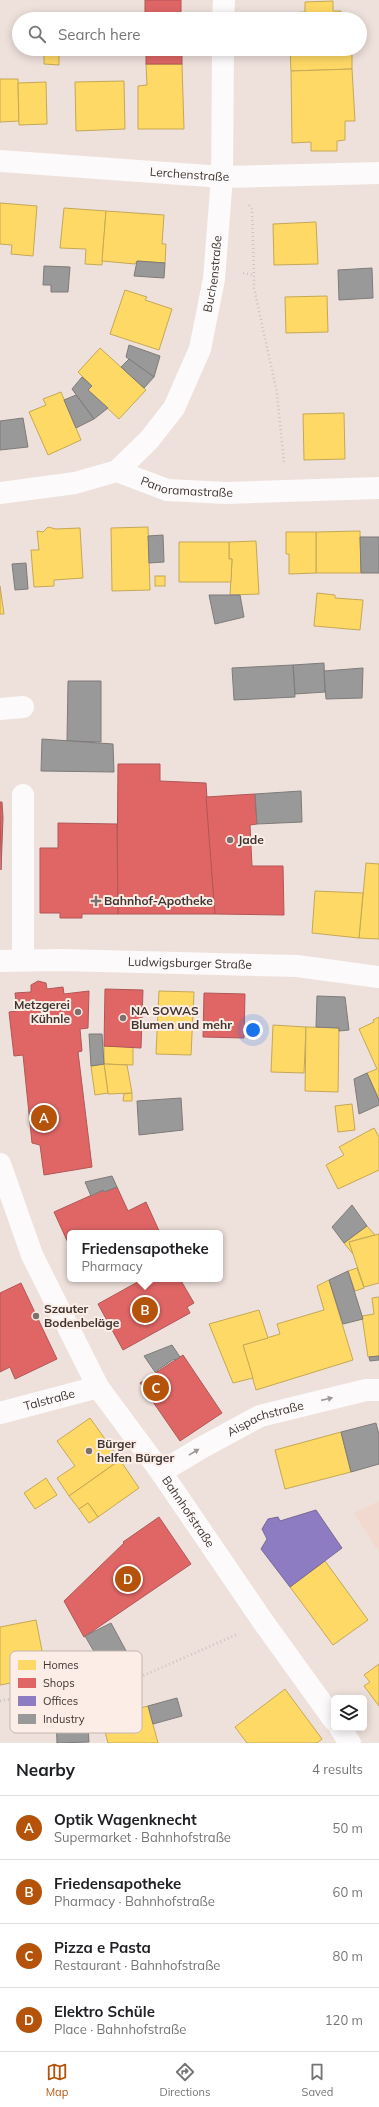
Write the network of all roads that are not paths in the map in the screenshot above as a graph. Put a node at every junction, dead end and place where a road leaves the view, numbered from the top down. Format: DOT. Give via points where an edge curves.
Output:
graph roads {
  1 [pos="224,0"];
  2 [pos="223,12"];
  3 [pos="223,56"];
  4 [pos="0,161"];
  5 [pos="379,173"];
  6 [pos="222,177"];
  7 [pos="117,471"];
  8 [pos="379,488"];
  9 [pos="0,493"];
  10 [pos="23,707"];
  11 [pos="0,709"];
  12 [pos="23,795"];
  13 [pos="23,959"];
  14 [pos="0,961"];
  15 [pos="379,977"];
  16 [pos="0,1164"];
  17 [pos="98,1387"];
  18 [pos="379,1390"];
  19 [pos="0,1413"];
  20 [pos="161,1472"];
  21 [pos="331,1716"];
  22 [pos="342,1731"];
  23 [pos="350,1743"];
  1 -- 2 [label="street"];
  3 -- 6 [label="street, Buchenstraße"];
  4 -- 6 [label="street, Lerchenstraße"];
  5 -- 6 [label="street, Lerchenstraße"];
  6 -- 7 [label="street, Buchenstraße" via="215,270 200,349 174,408 149,440"];
  7 -- 8 [label="street, Panoramastraße" via="167,490 227,493"];
  7 -- 9 [label="street" via="75,483"];
  10 -- 11 [label="street"];
  12 -- 13 [label="street"];
  13 -- 14 [label="street, Ludwigsburger Straße"];
  13 -- 15 [label="street, Ludwigsburger Straße" via="297,966"];
  16 -- 17 [label="street, Bahnhofstraße" via="32,1255"];
  17 -- 19 [label="street, Talstraße"];
  17 -- 20 [label="street, Bahnhofstraße"];
  20 -- 18 [label="street, Aispachstraße, one-way" via="260,1416 366,1390"];
  20 -- 21 [label="street, Bahnhofstraße"];
  22 -- 23 [label="street"];
}
